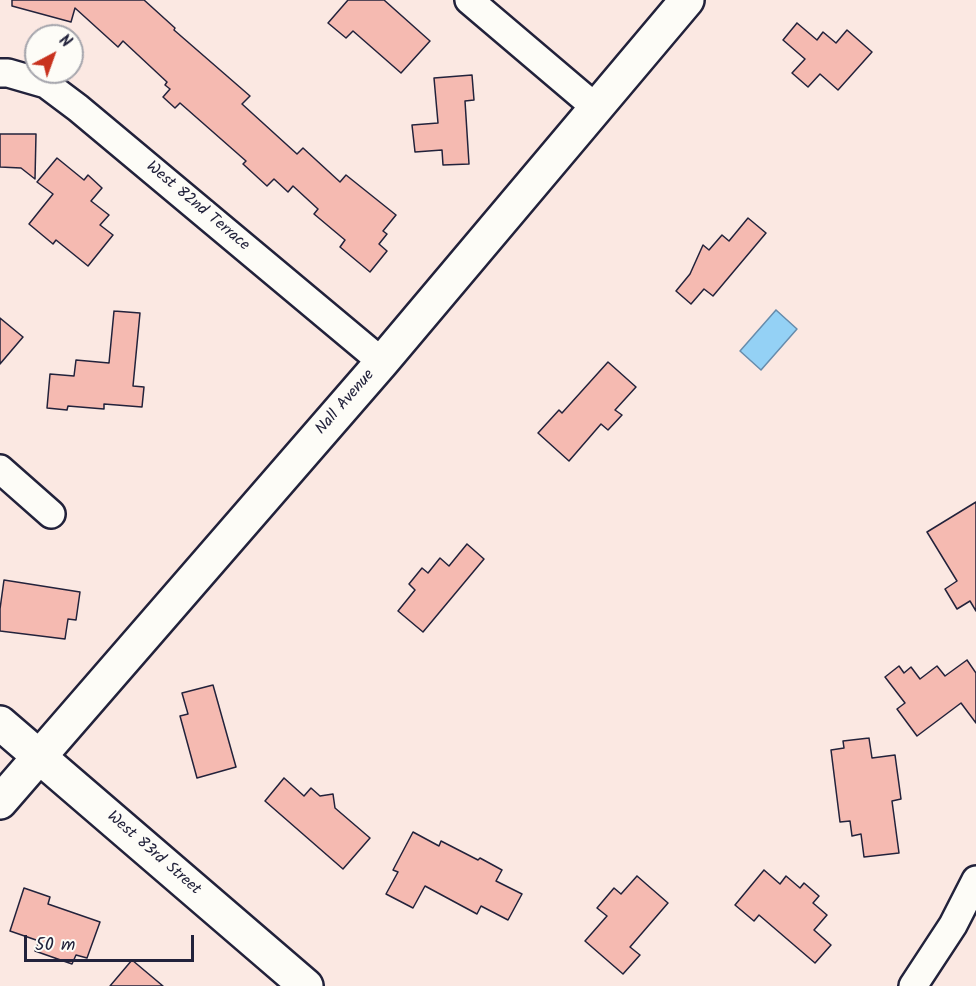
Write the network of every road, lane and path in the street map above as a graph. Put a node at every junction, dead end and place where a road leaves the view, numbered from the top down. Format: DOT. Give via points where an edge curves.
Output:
graph roads {
  1 [pos="470,0"];
  2 [pos="687,0"];
  3 [pos="0,73"];
  4 [pos="595,107"];
  5 [pos="382,362"];
  6 [pos="0,469"];
  7 [pos="51,514"];
  8 [pos="0,723"];
  9 [pos="39,757"];
  10 [pos="0,802"];
  11 [pos="976,880"];
  12 [pos="306,986"];
  13 [pos="913,986"];
  1 -- 4 [label="street"];
  2 -- 4 [label="main road, Nall Avenue"];
  3 -- 5 [label="street, West 82nd Terrace" via="46,84 78,108"];
  4 -- 5 [label="main road, Nall Avenue"];
  5 -- 9 [label="main road, Nall Avenue"];
  6 -- 7 [label="street"];
  8 -- 9 [label="main road, West 83rd Street"];
  9 -- 10 [label="main road, Nall Avenue"];
  9 -- 12 [label="main road, West 83rd Street"];
  11 -- 13 [label="street"];
}
